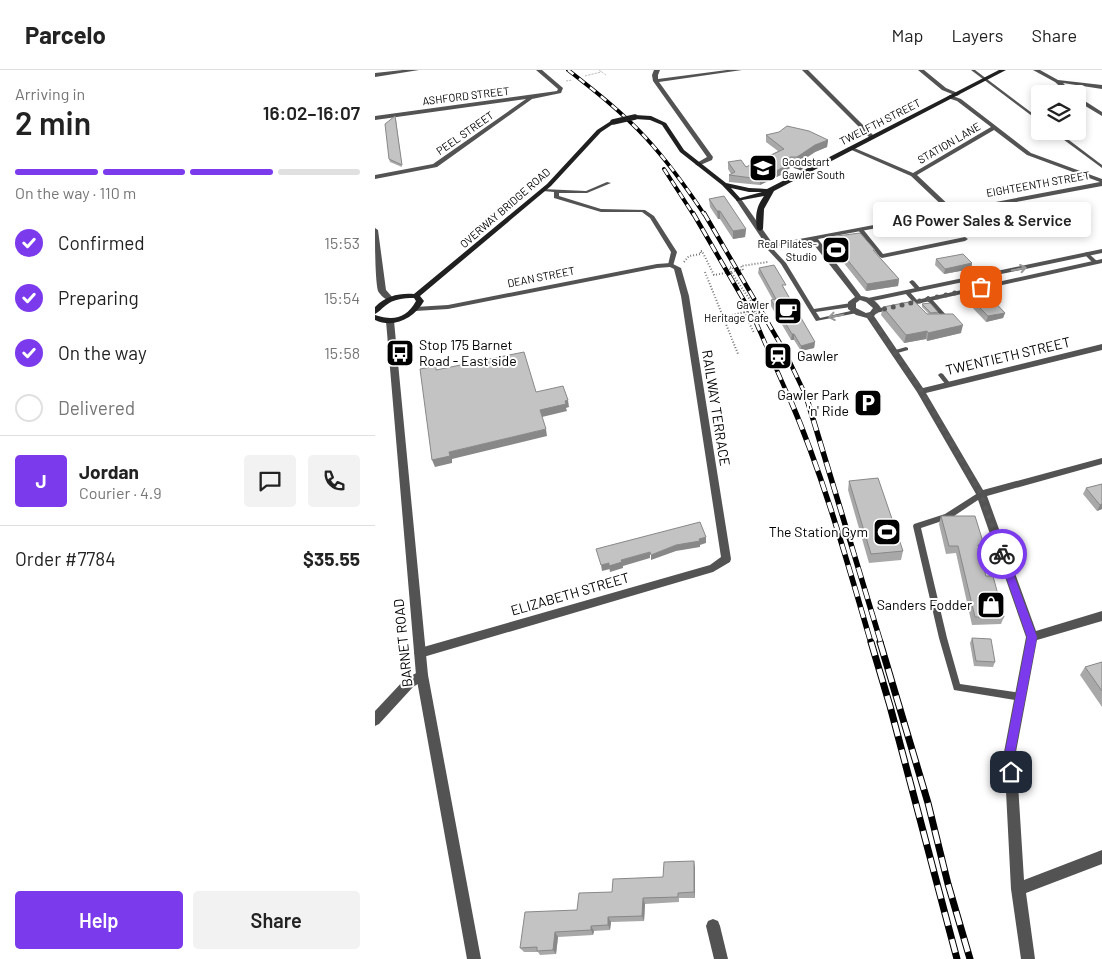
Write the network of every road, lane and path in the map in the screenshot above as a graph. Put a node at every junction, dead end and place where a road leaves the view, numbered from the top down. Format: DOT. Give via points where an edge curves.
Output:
graph roads {
  1 [pos="416,70"];
  2 [pos="539,70"];
  3 [pos="657,70"];
  4 [pos="739,70"];
  5 [pos="805,70"];
  6 [pos="921,70"];
  7 [pos="973,70"];
  8 [pos="1003,70"];
  9 [pos="1036,70"];
  10 [pos="1095,70"];
  11 [pos="600,71"];
  12 [pos="1100,71"];
  13 [pos="375,75"];
  14 [pos="606,75"];
  15 [pos="585,76"];
  16 [pos="985,79"];
  17 [pos="656,81"];
  18 [pos="1057,81"];
  19 [pos="1061,85"];
  20 [pos="1102,87"];
  21 [pos="953,95"];
  22 [pos="532,98"];
  23 [pos="1086,104"];
  24 [pos="1031,113"];
  25 [pos="1102,114"];
  26 [pos="375,118"];
  27 [pos="994,128"];
  28 [pos="872,137"];
  29 [pos="1066,140"];
  30 [pos="850,148"];
  31 [pos="698,164"];
  32 [pos="793,166"];
  33 [pos="1102,167"];
  34 [pos="806,171"];
  35 [pos="913,175"];
  36 [pos="375,177"];
  37 [pos="609,183"];
  38 [pos="1102,183"];
  39 [pos="724,184"];
  40 [pos="777,186"];
  41 [pos="543,190"];
  42 [pos="557,191"];
  43 [pos="739,200"];
  44 [pos="952,212"];
  45 [pos="860,229"];
  46 [pos="375,230"];
  47 [pos="760,230"];
  48 [pos="813,238"];
  49 [pos="965,239"];
  50 [pos="771,246"];
  51 [pos="1102,251"];
  52 [pos="1087,254"];
  53 [pos="767,258"];
  54 [pos="1099,262"];
  55 [pos="674,266"];
  56 [pos="705,272"];
  57 [pos="731,272"];
  58 [pos="972,278"];
  59 [pos="912,282"];
  60 [pos="981,287"];
  61 [pos="919,290"];
  62 [pos="907,292"];
  63 [pos="416,296"];
  64 [pos="859,298"];
  65 [pos="928,298"];
  66 [pos="390,299"];
  67 [pos="868,300"];
  68 [pos="913,304"];
  69 [pos="853,308"];
  70 [pos="415,310"];
  71 [pos="812,311"];
  72 [pos="745,312"];
  73 [pos="873,313"];
  74 [pos="375,316"];
  75 [pos="723,317"];
  76 [pos="390,321"];
  77 [pos="933,321"];
  78 [pos="754,333"];
  79 [pos="1102,347"];
  80 [pos="906,349"];
  81 [pos="894,352"];
  82 [pos="738,354"];
  83 [pos="941,375"];
  84 [pos="948,384"];
  85 [pos="921,390"];
  86 [pos="1102,461"];
  87 [pos="981,494"];
  88 [pos="725,559"];
  89 [pos="1102,616"];
  90 [pos="1032,637"];
  91 [pos="420,653"];
  92 [pos="422,675"];
  93 [pos="1021,697"];
  94 [pos="375,720"];
  95 [pos="1102,857"];
  96 [pos="1019,889"];
  97 [pos="713,926"];
  98 [pos="475,959"];
  99 [pos="721,959"];
  100 [pos="1028,959"];
  1 -- 13 [label="street"];
  2 -- 22 [label="street, ASHFORD STREET" via="561,89"];
  3 -- 17 [label="street"];
  4 -- 17 [label="street"];
  5 -- 28 [label="street"];
  6 -- 21 [label="street"];
  7 -- 16 [label="lane"];
  8 -- 16 [label="main road, TWELFTH STREET"];
  9 -- 18 [label="street"];
  10 -- 12 [label="lane"];
  11 -- 14 [label="path"];
  11 -- 15 [label="path"];
  16 -- 21 [label="main road, TWELFTH STREET"];
  16 -- 24 [label="lane"];
  17 -- 31 [label="street" via="710,157"];
  18 -- 19 [label="street"];
  18 -- 20 [label="street"];
  21 -- 27 [label="street"];
  21 -- 28 [label="main road, TWELFTH STREET"];
  22 -- 26 [label="street, ASHFORD STREET"];
  22 -- 36 [label="street, PEEL STREET" via="438,164"];
  23 -- 25 [label="street"];
  27 -- 35 [label="street, STATION LANE"];
  27 -- 38 [label="street" via="1029,154"];
  28 -- 30 [label="main road, TWELFTH STREET"];
  29 -- 33 [label="lane"];
  30 -- 34 [label="main road, TWELFTH STREET"];
  30 -- 35 [label="street"];
  31 -- 39 [label="main road, OVERWAY BRIDGE ROAD"];
  31 -- 41 [label="main road, OVERWAY BRIDGE ROAD, bridge" via="683,151 664,124 651,118 635,117 613,122 599,131"];
  32 -- 34 [label="lane"];
  34 -- 40 [label="main road, TWELFTH STREET"];
  35 -- 44 [label="street"];
  37 -- 42 [label="lane" via="587,192"];
  38 -- 44 [label="street, EIGHTEENTH STREET"];
  39 -- 40 [label="main road" via="749,190"];
  39 -- 43 [label="main road"];
  40 -- 43 [label="main road, TWELFTH STREET" via="761,195"];
  40 -- 47 [label="main road" via="762,201"];
  41 -- 42 [label="lane"];
  41 -- 63 [label="main road, OVERWAY BRIDGE ROAD"];
  42 -- 55 [label="lane" via="556,197 601,210 643,210 652,217 674,252"];
  43 -- 47 [label="street"];
  44 -- 45 [label="street, EIGHTEENTH STREET"];
  45 -- 48 [label="street, EIGHTEENTH STREET"];
  45 -- 49 [label="lane" via="882,256"];
  46 -- 66 [label="street" via="382,291"];
  47 -- 50 [label="street"];
  48 -- 50 [label="street, EIGHTEENTH STREET"];
  48 -- 64 [label="street"];
  50 -- 71 [label="lane"];
  51 -- 52 [label="street"];
  52 -- 54 [label="lane"];
  58 -- 52 [label="street, one-way"];
  53 -- 57 [label="path" via="769,263 741,266 743,270 735,271 733,267 729,268"];
  54 -- 60 [label="street"];
  55 -- 57 [label="path" via="702,251 714,275"];
  55 -- 70 [label="street, DEAN STREET" via="448,307"];
  55 -- 88 [label="street, RAILWAY TERRACE" via="685,296"];
  56 -- 75 [label="path"];
  57 -- 72 [label="path" via="759,313 754,310"];
  58 -- 60 [label="lane"];
  58 -- 61 [label="street"];
  59 -- 61 [label="lane"];
  60 -- 65 [label="street" via="948,297"];
  61 -- 62 [label="street"];
  62 -- 67 [label="street"];
  62 -- 68 [label="lane"];
  63 -- 66 [label="main road"];
  63 -- 70 [label="main road" via="421,301"];
  64 -- 67 [label="street"];
  64 -- 69 [label="street" via="854,300"];
  65 -- 68 [label="street"];
  65 -- 77 [label="lane" via="944,316"];
  66 -- 74 [label="main road"];
  67 -- 73 [label="street" via="875,304"];
  68 -- 73 [label="street"];
  69 -- 71 [label="lane"];
  69 -- 71 [label="lane, one-way" via="818,320"];
  69 -- 73 [label="street"];
  70 -- 76 [label="main road"];
  72 -- 75 [label="path"];
  72 -- 78 [label="path"];
  73 -- 81 [label="street"];
  74 -- 76 [label="main road"];
  75 -- 82 [label="path"];
  76 -- 91 [label="street, BARNET ROAD"];
  79 -- 84 [label="street, TWENTIETH STREET"];
  80 -- 81 [label="lane"];
  81 -- 85 [label="street"];
  83 -- 84 [label="lane"];
  84 -- 85 [label="street, TWENTIETH STREET"];
  85 -- 87 [label="street"];
  86 -- 87 [label="street"];
  87 -- 90 [label="street"];
  87 -- 93 [label="lane" via="948,516 917,526 957,687"];
  88 -- 91 [label="street, ELIZABETH STREET" via="713,568"];
  89 -- 90 [label="street"];
  90 -- 93 [label="street"];
  91 -- 92 [label="street, BARNET ROAD"];
  92 -- 94 [label="street" via="409,683"];
  92 -- 98 [label="street, BARNET ROAD"];
  93 -- 96 [label="street" via="1010,752"];
  95 -- 96 [label="street"];
  96 -- 100 [label="street"];
  97 -- 99 [label="street"];
}
